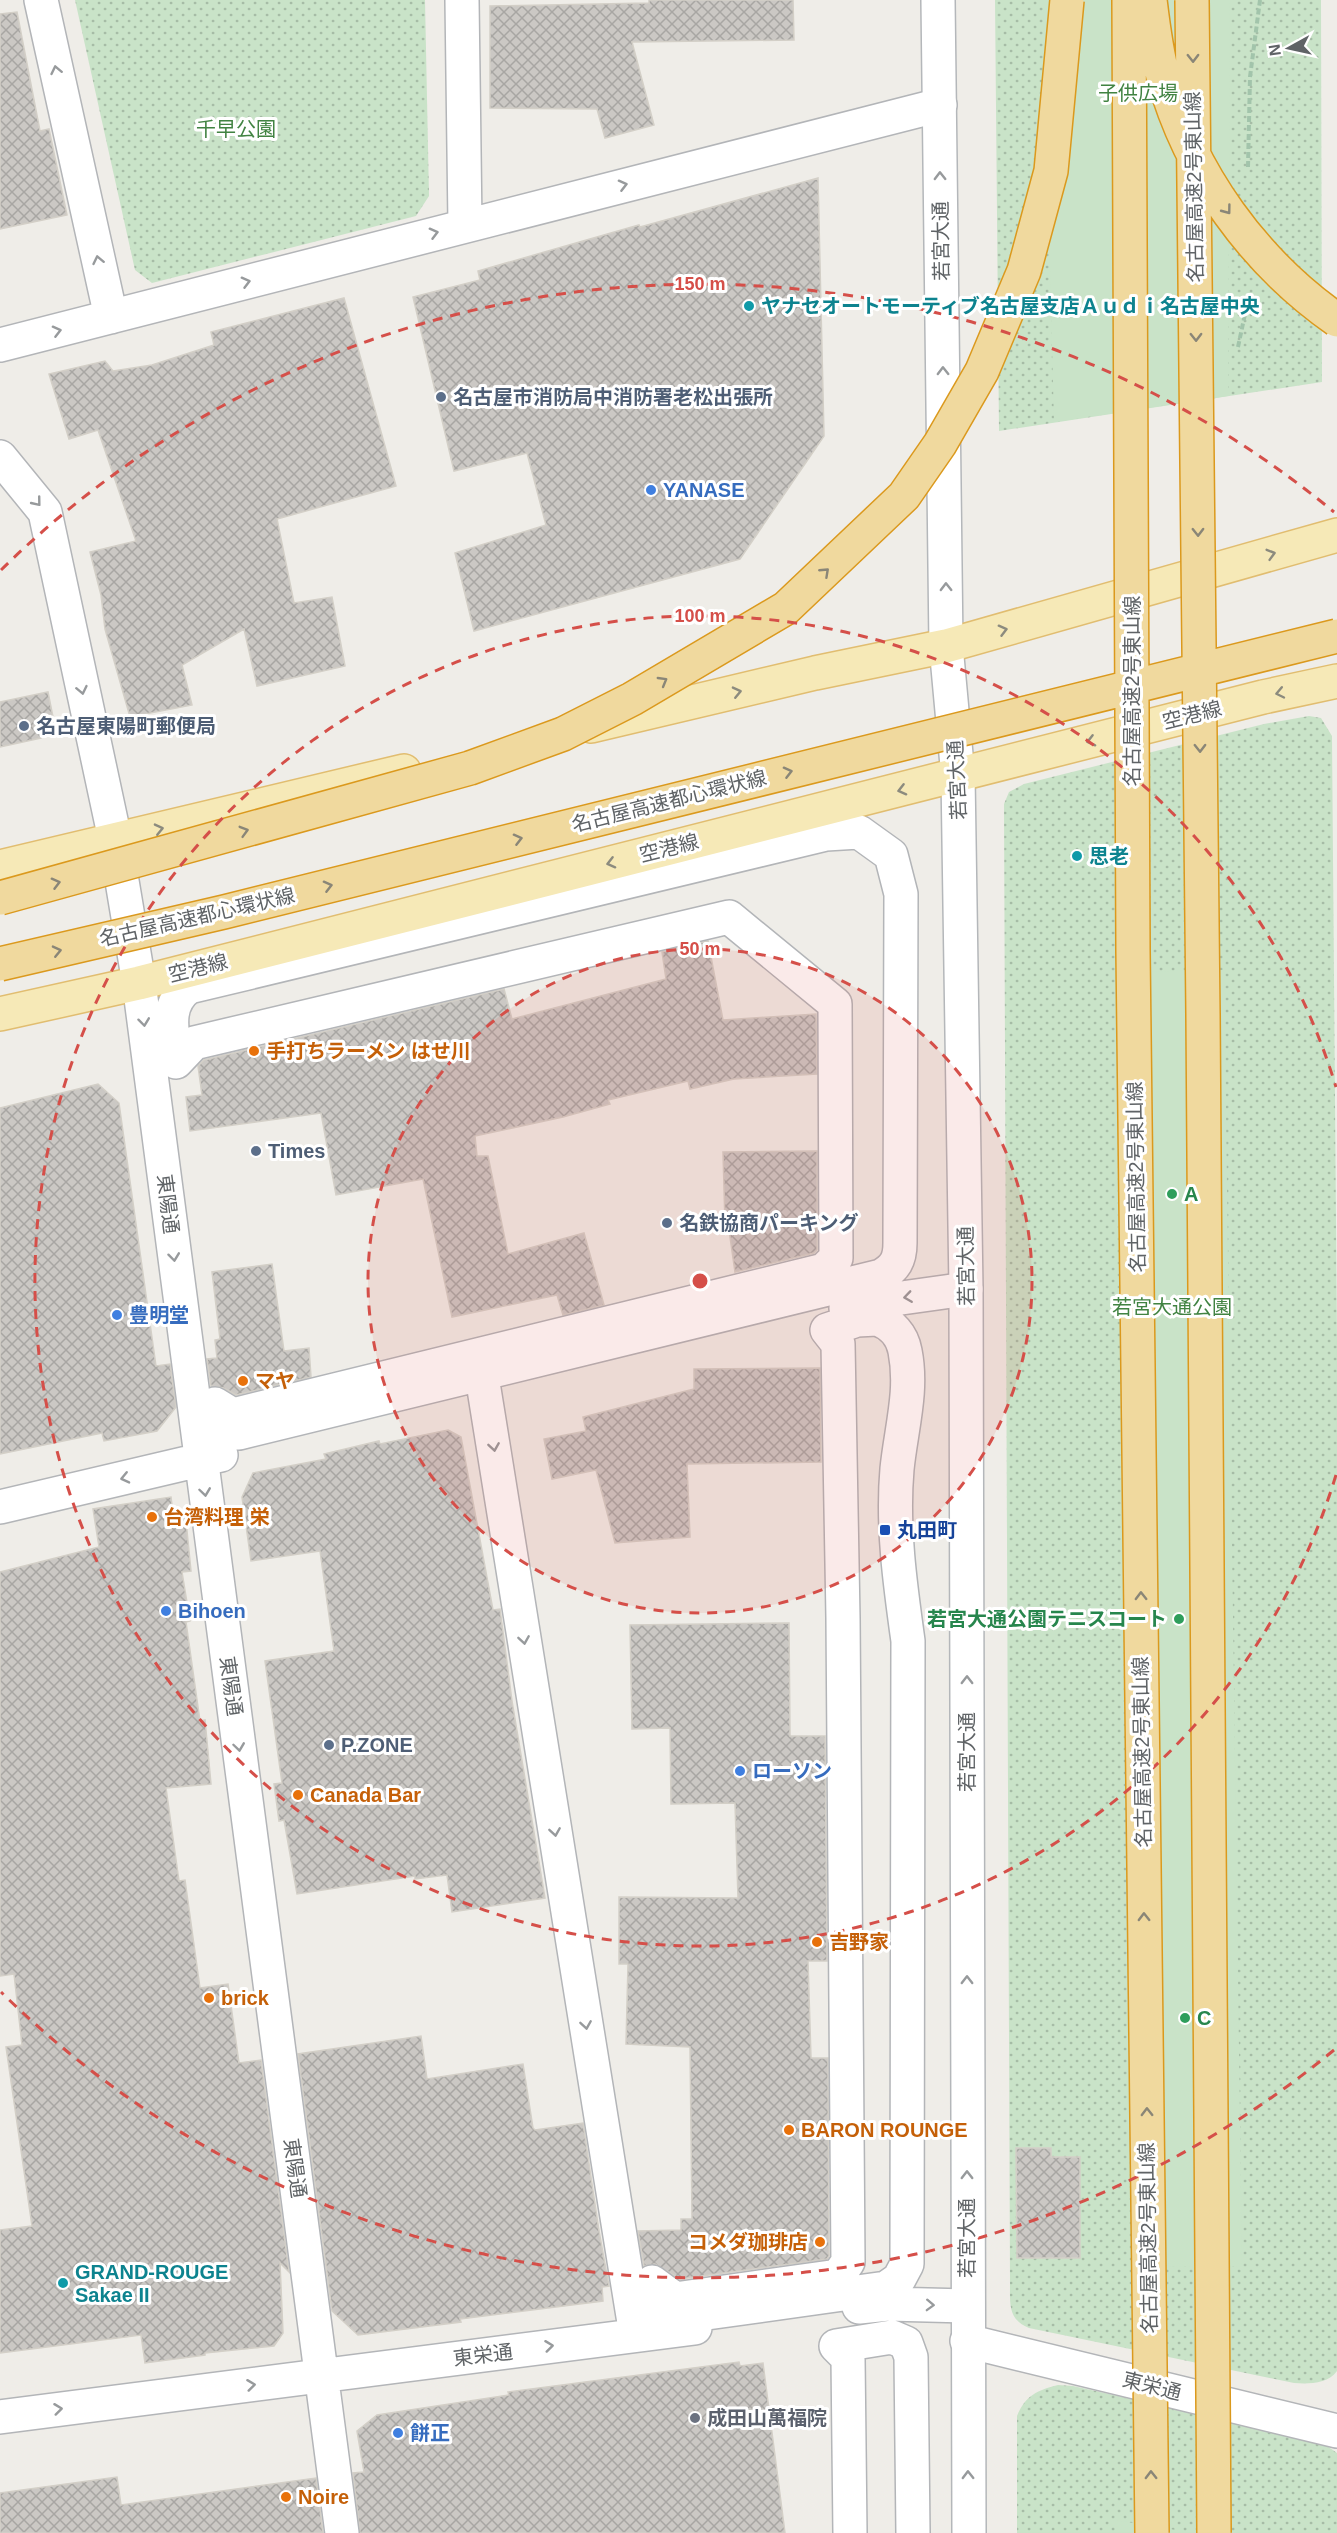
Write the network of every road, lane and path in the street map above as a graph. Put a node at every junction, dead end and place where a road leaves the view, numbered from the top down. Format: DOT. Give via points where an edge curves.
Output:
graph roads {
  1 [pos="41,0"];
  2 [pos="462,0"];
  3 [pos="938,0"];
  4 [pos="1067,0"];
  5 [pos="1129,0"];
  6 [pos="1150,0"];
  7 [pos="1192,0"];
  8 [pos="940,105"];
  9 [pos="465,225"];
  10 [pos="111,317"];
  11 [pos="1337,320"];
  12 [pos="0,345"];
  13 [pos="0,456"];
  14 [pos="1337,535"];
  15 [pos="1337,636"];
  16 [pos="946,646"];
  17 [pos="1337,681"];
  18 [pos="958,776"];
  19 [pos="115,839"];
  20 [pos="0,867"];
  21 [pos="0,898"];
  22 [pos="0,964"];
  23 [pos="139,983"];
  24 [pos="0,1014"];
  25 [pos="966,1289"];
  26 [pos="484,1389"];
  27 [pos="239,1433"];
  28 [pos="201,1460"];
  29 [pos="0,1507"];
  30 [pos="967,2306"];
  31 [pos="679,2318"];
  32 [pos="636,2335"];
  33 [pos="967,2341"];
  34 [pos="322,2376"];
  35 [pos="0,2417"];
  36 [pos="1337,2431"];
  37 [pos="342,2533"];
  38 [pos="850,2533"];
  39 [pos="913,2533"];
  40 [pos="969,2533"];
  41 [pos="1152,2533"];
  42 [pos="1214,2533"];
  10 -- 1 [label="street, one-way"];
  2 -- 9 [label="street"];
  3 -- 8 [label="street, 若宮大通"];
  21 -- 4 [label="highway, one-way, bridge" via="447,775 563,734 632,699 786,608 904,496 940,444 982,371 1024,271 1051,171"];
  41 -- 5 [label="highway, 名古屋高速2号東山線, one-way, bridge" via="1133,975"];
  6 -- 11 [label="highway, one-way, bridge" via="1163,76 1199,167 1246,235 1282,274"];
  7 -- 42 [label="highway, 名古屋高速2号東山線, one-way, bridge"];
  9 -- 8 [label="street, one-way"];
  16 -- 8 [label="street, 若宮大通, one-way"];
  10 -- 9 [label="street, one-way"];
  12 -- 10 [label="street, one-way"];
  13 -- 19 [label="street, 東陽通, one-way" via="45,512"];
  16 -- 14 [label="main road, one-way"];
  22 -- 15 [label="highway, 名古屋高速都心環状線, one-way, bridge"];
  16 -- 18 [label="street, 若宮大通"];
  19 -- 16 [label="main road, one-way" via="815,673"];
  17 -- 18 [label="main road, 空港線, one-way"];
  18 -- 23 [label="main road, 空港線, one-way"];
  18 -- 25 [label="street, 若宮大通"];
  19 -- 20 [label="main road"];
  19 -- 23 [label="street, 東陽通"];
  23 -- 24 [label="main road, 空港線"];
  23 -- 28 [label="street, 東陽通, one-way"];
  25 -- 26 [label="street, one-way" via="873,1302"];
  30 -- 25 [label="street, 若宮大通, one-way"];
  26 -- 28 [label="street"];
  26 -- 32 [label="street, one-way"];
  27 -- 27 [label="street" via="881,1276 893,1269 900,1252 901,894 891,855 860,832 826,834 200,984 181,992 172,1008 171,1021 176,1062 194,1043 729,917 835,1004 836,1258 824,1270 233,1415 215,1404 223,1430"];
  28 -- 29 [label="street, one-way"];
  28 -- 34 [label="street, 東陽通, one-way"];
  32 -- 30 [label="street, 東栄通, one-way" via="888,2304"];
  30 -- 33 [label="street, 若宮大通"];
  31 -- 31 [label="street" via="886,2288 899,2279 907,2264 908,1641 897,1559 897,1480 909,1394 903,1340 888,1323 877,1319 857,1320 827,1330 838,1344 848,2262 838,2276 675,2299 652,2282 659,2311"];
  34 -- 32 [label="street, 東栄通, one-way"];
  33 -- 36 [label="street, 東栄通"];
  40 -- 33 [label="street, 若宮大通, one-way"];
  35 -- 34 [label="street, 東栄通, one-way"];
  34 -- 37 [label="street, 東陽通"];
  38 -- 39 [label="street" via="848,2358 836,2346 892,2337 906,2343 912,2357"];
}
